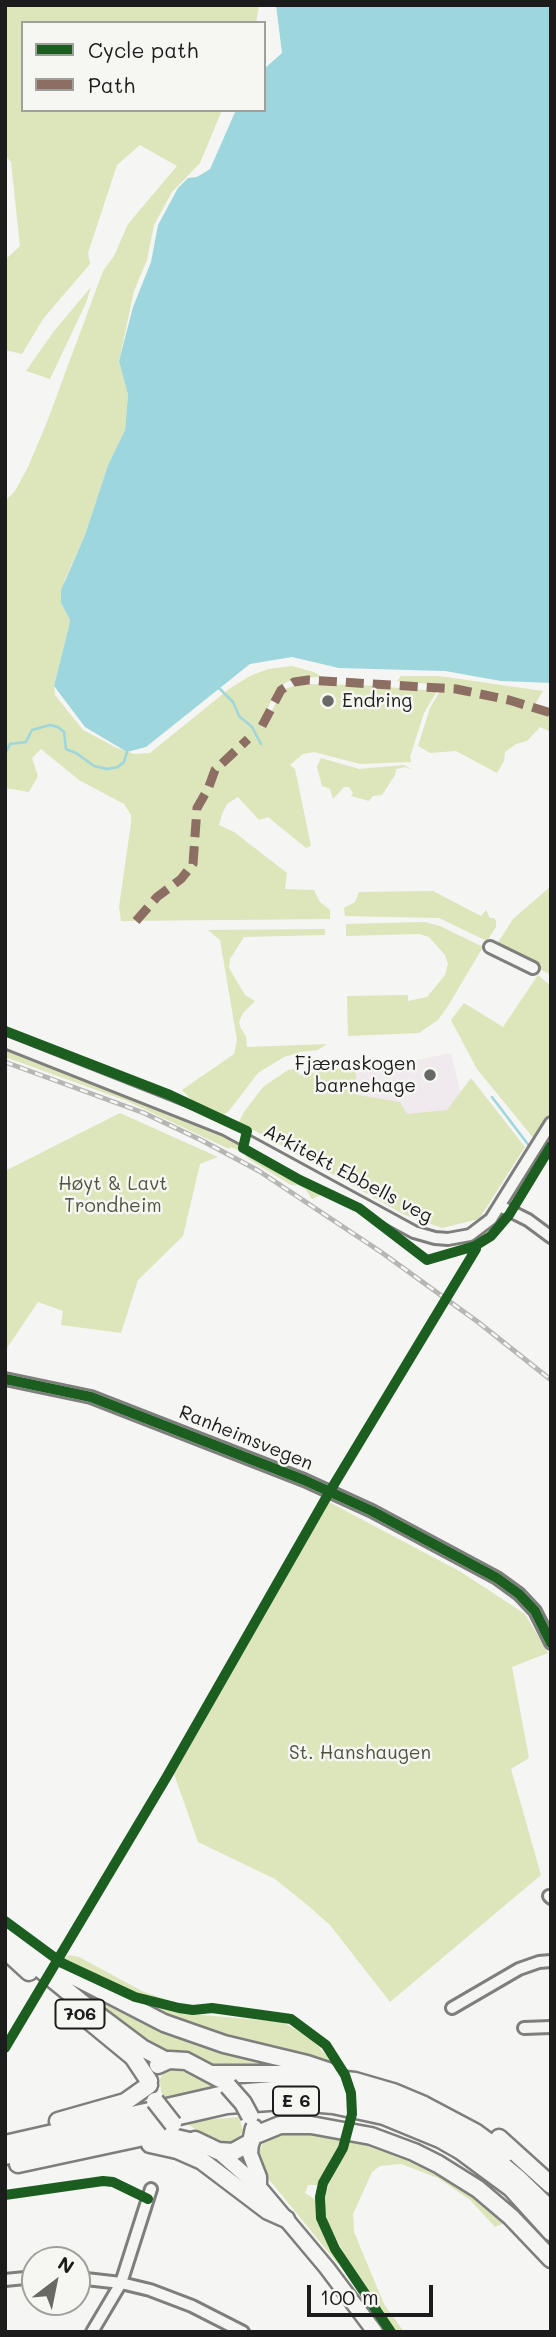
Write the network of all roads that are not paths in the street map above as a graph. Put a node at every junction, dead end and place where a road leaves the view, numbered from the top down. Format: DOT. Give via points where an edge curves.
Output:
graph roads {
  1 [pos="490,947"];
  2 [pos="533,968"];
  3 [pos="5,1041"];
  4 [pos="551,1123"];
  5 [pos="500,1206"];
  6 [pos="551,1237"];
  7 [pos="5,1379"];
  8 [pos="551,1643"];
  9 [pos="9,1942"];
  10 [pos="551,1961"];
  11 [pos="452,2008"];
  12 [pos="551,2027"];
  13 [pos="524,2028"];
  14 [pos="165,2060"];
  15 [pos="307,2064"];
  16 [pos="212,2074"];
  17 [pos="339,2078"];
  18 [pos="149,2083"];
  19 [pos="5,2136"];
  20 [pos="131,2139"];
  21 [pos="252,2139"];
  22 [pos="5,2144"];
  23 [pos="202,2144"];
  24 [pos="218,2151"];
  25 [pos="5,2156"];
  26 [pos="5,2166"];
  27 [pos="551,2185"];
  28 [pos="259,2187"];
  29 [pos="151,2189"];
  30 [pos="546,2205"];
  31 [pos="286,2219"];
  32 [pos="551,2232"];
  33 [pos="551,2259"];
  34 [pos="91,2280"];
  35 [pos="121,2283"];
  36 [pos="92,2332"];
  37 [pos="243,2332"];
  38 [pos="375,2332"];
  1 -- 2 [label="street"];
  3 -- 5 [label="street, Arkitekt Ebbells veg" via="225,1129 424,1236 448,1240 470,1235"];
  4 -- 5 [label="street, Arkitekt Ebbells veg"];
  5 -- 6 [label="street"];
  7 -- 8 [label="street, Ranheimsvegen" via="101,1400 372,1511 519,1594 535,1611"];
  9 -- 14 [label="highway, 706" via="82,2003"];
  9 -- 15 [label="highway, E 6" via="164,2023 224,2044"];
  9 -- 18 [label="highway, 706" via="139,2064"];
  10 -- 11 [label="street" via="519,1969"];
  12 -- 13 [label="street"];
  14 -- 16 [label="highway, 706" via="186,2061"];
  14 -- 18 [label="highway" via="155,2068"];
  15 -- 17 [label="highway, E 6"];
  15 -- 27 [label="highway, E 6" via="382,2078 429,2095 508,2144"];
  16 -- 17 [label="highway, E 6"];
  16 -- 21 [label="highway, 706, bridge" via="243,2104 253,2125"];
  17 -- 30 [label="highway, E 6" via="412,2099 475,2132 513,2161"];
  18 -- 19 [label="highway" via="125,2102"];
  18 -- 23 [label="highway, 706, bridge" via="155,2101 173,2124"];
  20 -- 23 [label="highway" via="163,2136"];
  20 -- 26 [label="highway"];
  20 -- 31 [label="highway" via="191,2155"];
  21 -- 24 [label="highway" via="233,2152"];
  21 -- 28 [label="main road" via="250,2154"];
  21 -- 33 [label="highway, E 6" via="280,2124 311,2124 372,2136 414,2152 478,2189"];
  22 -- 30 [label="highway, E 6" via="224,2094 323,2091 389,2105 446,2129 495,2159"];
  23 -- 24 [label="highway, 706"];
  24 -- 28 [label="main road"];
  25 -- 32 [label="highway, E 6" via="227,2105 283,2101 333,2105 384,2116 461,2151 511,2188"];
  28 -- 31 [label="main road"];
  29 -- 35 [label="street"];
  31 -- 38 [label="main road"];
  34 -- 35 [label="street"];
  35 -- 36 [label="street"];
  35 -- 37 [label="street" via="181,2301"];
}
